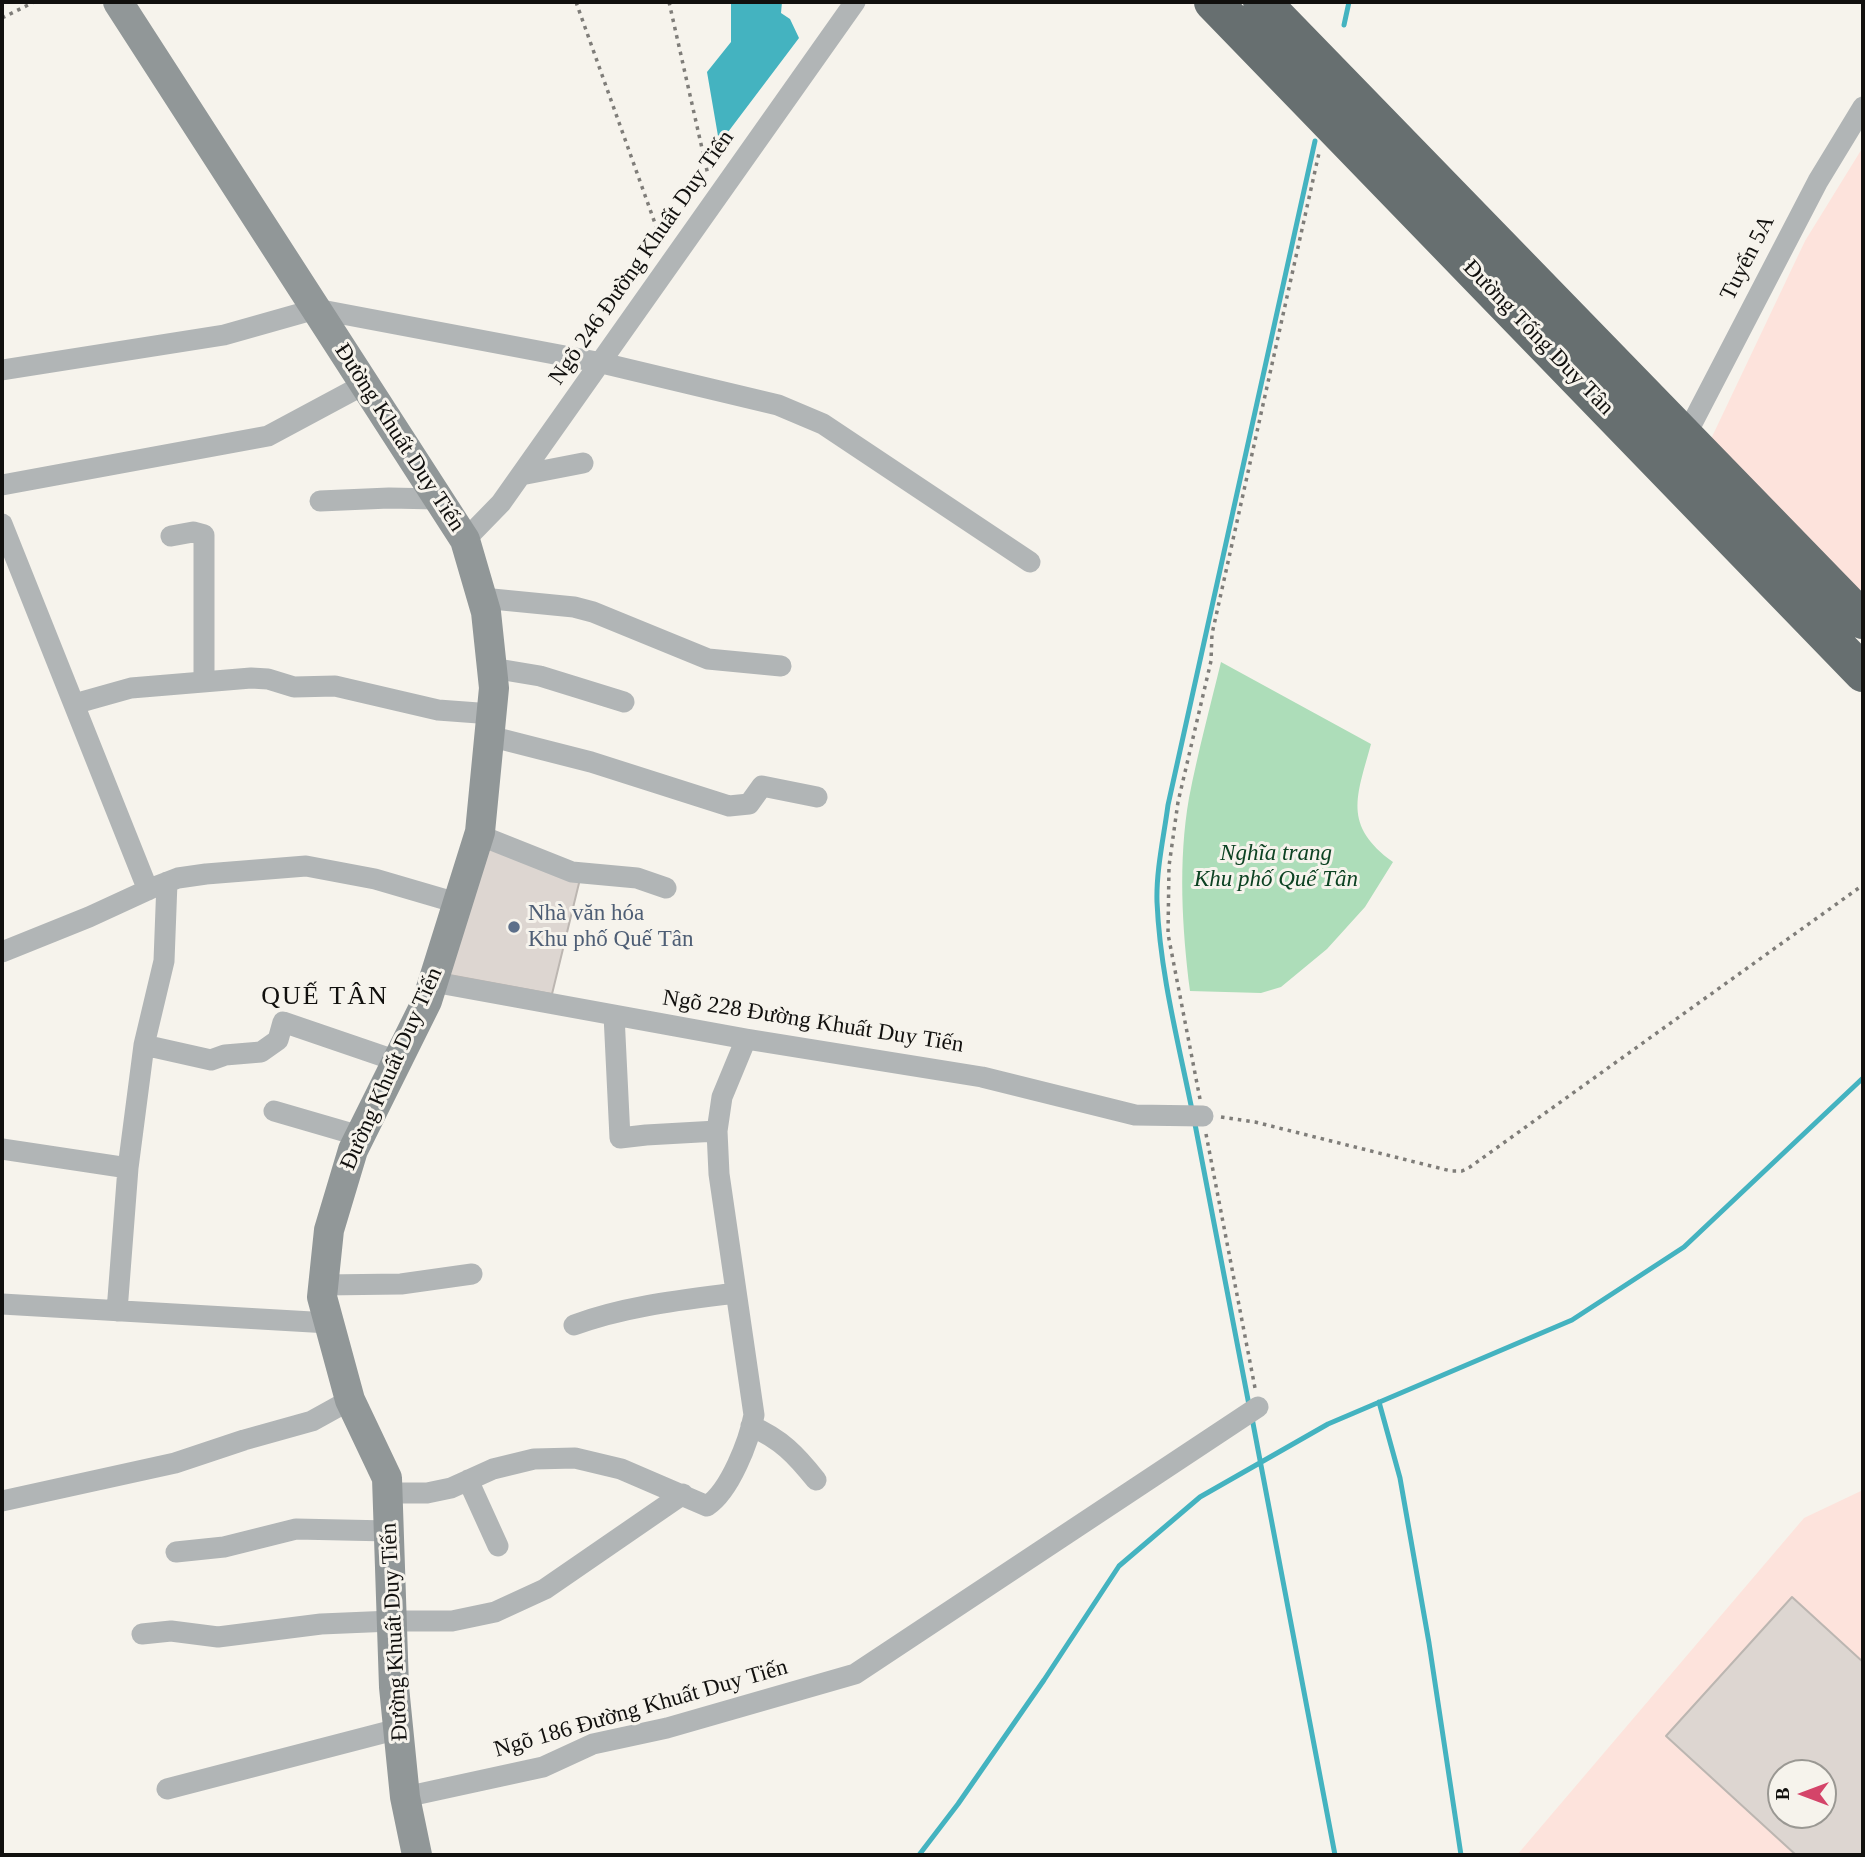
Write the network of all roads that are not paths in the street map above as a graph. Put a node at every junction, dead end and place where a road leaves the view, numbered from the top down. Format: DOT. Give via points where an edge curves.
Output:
graph roads {
  1 [pos="118,2"];
  2 [pos="855,2"];
  3 [pos="1262,2"];
  4 [pos="1215,3"];
  5 [pos="1863,107"];
  6 [pos="316,309"];
  7 [pos="602,363"];
  8 [pos="2,370"];
  9 [pos="1597,372"];
  10 [pos="365,384"];
  11 [pos="1685,437"];
  12 [pos="583,463"];
  13 [pos="520,475"];
  14 [pos="2,485"];
  15 [pos="438,499"];
  16 [pos="320,501"];
  17 [pos="2,524"];
  18 [pos="171,536"];
  19 [pos="465,540"];
  20 [pos="1030,562"];
  21 [pos="482,598"];
  22 [pos="1863,620"];
  23 [pos="781,666"];
  24 [pos="492,668"];
  25 [pos="1863,673"];
  26 [pos="204,681"];
  27 [pos="624,702"];
  28 [pos="74,704"];
  29 [pos="491,725"];
  30 [pos="817,797"];
  31 [pos="479,835"];
  32 [pos="157,886"];
  33 [pos="666,888"];
  34 [pos="457,903"];
  35 [pos="2,952"];
  36 [pos="433,982"];
  37 [pos="614,1015"];
  38 [pos="746,1039"];
  39 [pos="144,1045"];
  40 [pos="397,1061"];
  41 [pos="274,1111"];
  42 [pos="1194,1116"];
  43 [pos="717,1131"];
  44 [pos="360,1136"];
  45 [pos="2,1149"];
  46 [pos="128,1168"];
  47 [pos="472,1273"];
  48 [pos="324,1285"];
  49 [pos="736,1293"];
  50 [pos="2,1304"];
  51 [pos="117,1311"];
  52 [pos="329,1323"];
  53 [pos="574,1325"];
  54 [pos="350,1400"];
  55 [pos="1251,1411"];
  56 [pos="751,1426"];
  57 [pos="468,1480"];
  58 [pos="816,1480"];
  59 [pos="388,1493"];
  60 [pos="683,1494"];
  61 [pos="2,1501"];
  62 [pos="389,1531"];
  63 [pos="498,1546"];
  64 [pos="176,1552"];
  65 [pos="392,1620"];
  66 [pos="142,1634"];
  67 [pos="398,1729"];
  68 [pos="167,1789"];
  69 [pos="405,1797"];
  70 [pos="417,1855"];
  1 -- 6 [label="main road, Đường Khuất Duy Tiến"];
  2 -- 7 [label="street, Ngõ 246 Đường Khuất Duy Tiến"];
  3 -- 9 [label="highway, Đường Tống Duy Tân"];
  4 -- 9 [label="highway, Đường Tống Duy Tân" via="1338,131"];
  5 -- 11 [label="street, Tuyến 5A" via="1818,181"];
  6 -- 7 [label="street"];
  6 -- 8 [label="street" via="224,335"];
  6 -- 10 [label="main road, Đường Khuất Duy Tiến"];
  7 -- 13 [label="street, Ngõ 246 Đường Khuất Duy Tiến"];
  7 -- 20 [label="street" via="778,405 823,424"];
  9 -- 11 [label="highway, Đường Tống Duy Tân"];
  9 -- 25 [label="highway, Đường Tống Duy Tân"];
  10 -- 14 [label="street" via="268,436"];
  10 -- 15 [label="main road, Đường Khuất Duy Tiến"];
  11 -- 22 [label="highway, Đường Tống Duy Tân"];
  12 -- 13 [label="street"];
  13 -- 19 [label="street, Ngõ 246 Đường Khuất Duy Tiến"];
  15 -- 16 [label="street"];
  15 -- 19 [label="main road, Đường Khuất Duy Tiến"];
  17 -- 28 [label="street"];
  18 -- 26 [label="street" via="204,535"];
  19 -- 21 [label="main road, Đường Khuất Duy Tiến"];
  21 -- 23 [label="street" via="575,607 708,659"];
  21 -- 24 [label="main road, Đường Khuất Duy Tiến"];
  24 -- 27 [label="street" via="540,676"];
  24 -- 29 [label="main road, Đường Khuất Duy Tiến"];
  26 -- 28 [label="street" via="131,688"];
  26 -- 29 [label="street" via="251,678 294,687 335,686"];
  28 -- 32 [label="street"];
  29 -- 30 [label="street" via="729,806 749,804 762,786"];
  29 -- 31 [label="main road, Đường Khuất Duy Tiến"];
  31 -- 33 [label="street" via="572,872 637,878"];
  31 -- 34 [label="main road, Đường Khuất Duy Tiến"];
  32 -- 34 [label="street" via="206,874 306,866 375,879"];
  32 -- 35 [label="street"];
  32 -- 39 [label="street" via="164,961"];
  34 -- 36 [label="main road, Đường Khuất Duy Tiến"];
  36 -- 37 [label="street, Ngõ 228 Đường Khuất Duy Tiến"];
  36 -- 40 [label="main road, Đường Khuất Duy Tiến"];
  37 -- 38 [label="street, Ngõ 228 Đường Khuất Duy Tiến"];
  37 -- 43 [label="street" via="620,1138"];
  38 -- 42 [label="street, Ngõ 228 Đường Khuất Duy Tiến" via="982,1077 1135,1115"];
  38 -- 43 [label="street" via="722,1097"];
  39 -- 40 [label="street" via="211,1060 261,1052 278,1040 283,1022"];
  39 -- 46 [label="street"];
  40 -- 44 [label="main road, Đường Khuất Duy Tiến"];
  41 -- 44 [label="street"];
  43 -- 49 [label="street"];
  44 -- 48 [label="main road, Đường Khuất Duy Tiến" via="328,1230"];
  45 -- 46 [label="street"];
  46 -- 51 [label="street"];
  47 -- 48 [label="street" via="401,1284"];
  48 -- 52 [label="main road, Đường Khuất Duy Tiến" via="322,1297"];
  49 -- 53 [label="street" via="676,1301"];
  49 -- 56 [label="street" via="754,1415"];
  50 -- 51 [label="street"];
  51 -- 52 [label="street"];
  52 -- 54 [label="main road, Đường Khuất Duy Tiến"];
  54 -- 59 [label="main road, Đường Khuất Duy Tiến" via="387,1478"];
  54 -- 61 [label="street" via="312,1422 176,1463"];
  55 -- 69 [label="street, Ngõ 186 Đường Khuất Duy Tiến" via="844,1678 593,1744 543,1767"];
  56 -- 58 [label="street" via="773,1436"];
  56 -- 60 [label="street" via="719,1498 707,1506"];
  57 -- 59 [label="street" via="427,1493"];
  57 -- 60 [label="street" via="534,1459 575,1458 621,1469"];
  57 -- 63 [label="street"];
  59 -- 62 [label="main road, Đường Khuất Duy Tiến"];
  60 -- 65 [label="street" via="545,1589 495,1612 452,1621"];
  62 -- 64 [label="street" via="296,1529 224,1547"];
  62 -- 65 [label="main road, Đường Khuất Duy Tiến"];
  65 -- 66 [label="street" via="219,1637 171,1631"];
  65 -- 67 [label="main road, Đường Khuất Duy Tiến"];
  67 -- 68 [label="street"];
  67 -- 69 [label="main road, Đường Khuất Duy Tiến"];
  69 -- 70 [label="main road, Đường Khuất Duy Tiến"];
}
